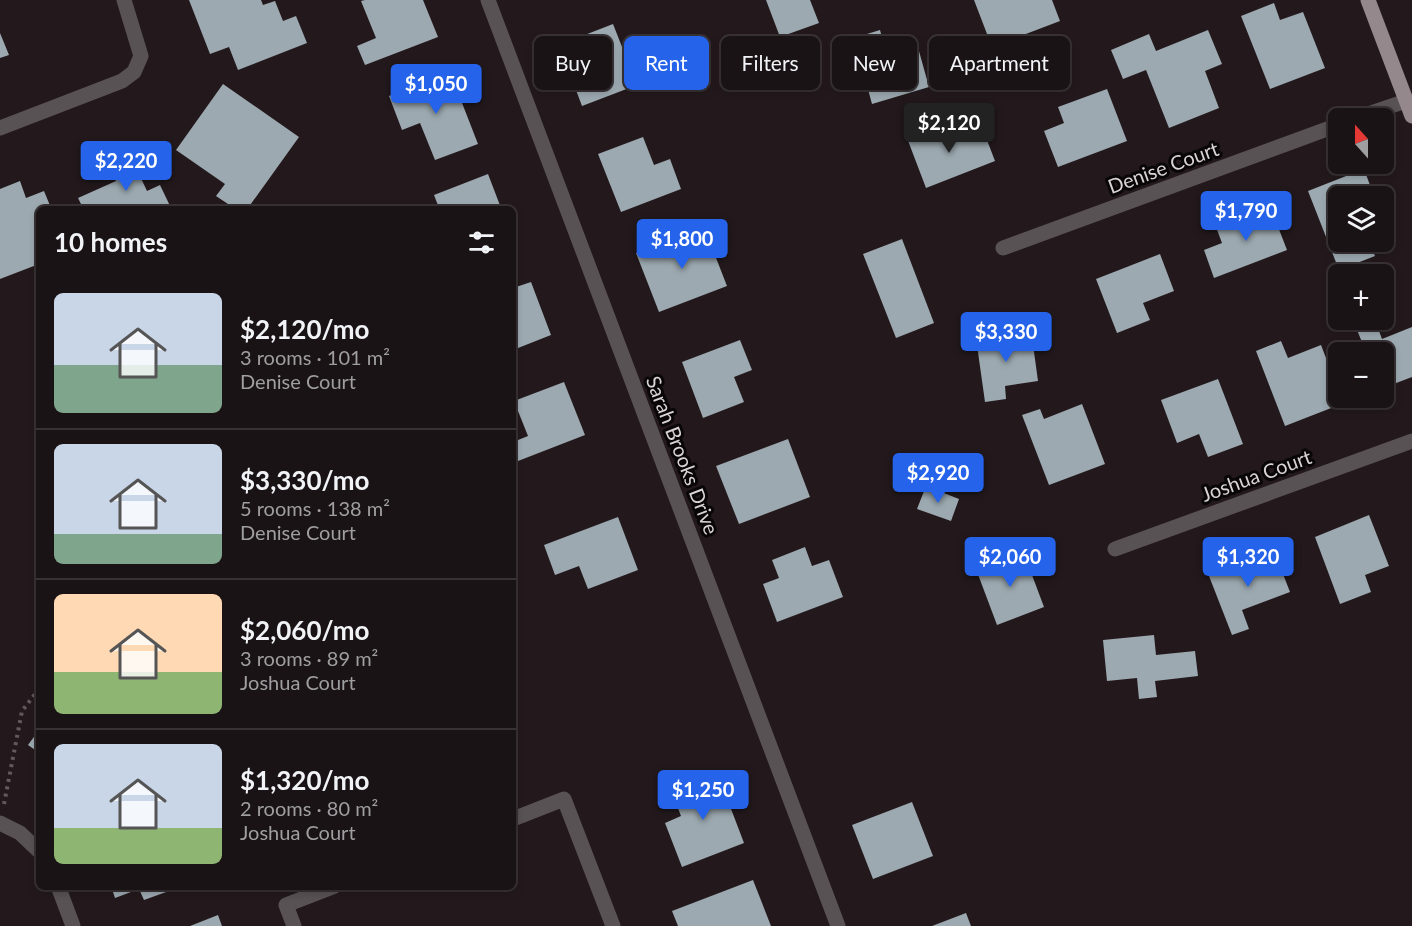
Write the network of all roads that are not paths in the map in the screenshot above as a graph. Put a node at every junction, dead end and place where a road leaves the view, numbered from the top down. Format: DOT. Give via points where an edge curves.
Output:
graph roads {
  1 [pos="124,0"];
  2 [pos="488,0"];
  3 [pos="1368,0"];
  4 [pos="1406,100"];
  5 [pos="1384,108"];
  6 [pos="1412,116"];
  7 [pos="0,128"];
  8 [pos="1328,129"];
  9 [pos="1003,248"];
  10 [pos="1412,441"];
  11 [pos="1115,549"];
  12 [pos="1,816"];
  13 [pos="516,818"];
  14 [pos="36,848"];
  15 [pos="60,890"];
  16 [pos="325,890"];
  17 [pos="73,926"];
  18 [pos="294,926"];
  19 [pos="613,926"];
  20 [pos="838,926"];
  1 -- 7 [label="street" via="141,56 134,72 122,81"];
  2 -- 20 [label="street, Sarah Brooks Drive"];
  3 -- 4 [label="main road"];
  4 -- 5 [label="street"];
  4 -- 6 [label="main road"];
  8 -- 9 [label="street, Denise Court"];
  10 -- 11 [label="street, Joshua Court"];
  12 -- 14 [label="street"];
  13 -- 19 [label="street" via="564,800"];
  15 -- 17 [label="street"];
  16 -- 18 [label="street" via="286,905"];
}
